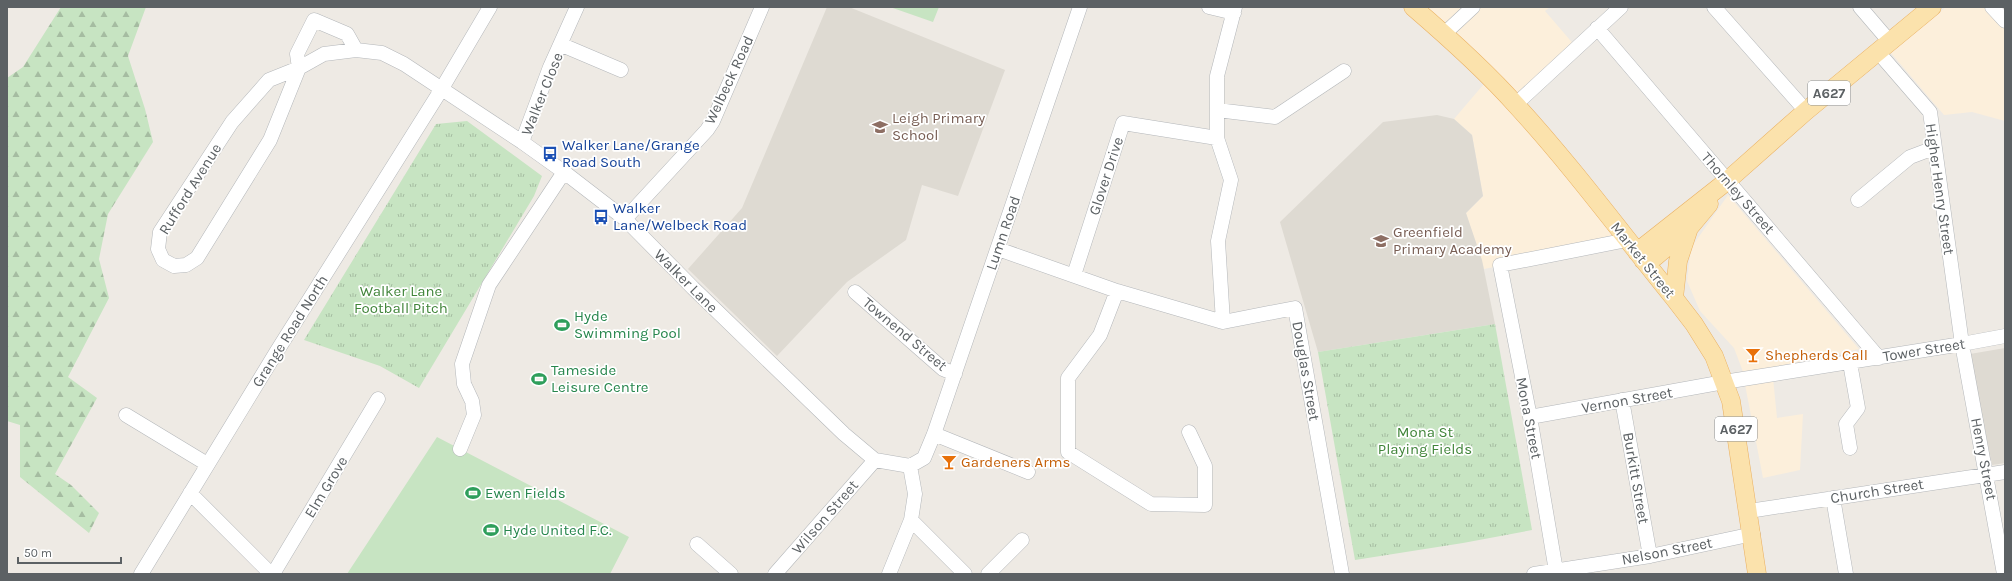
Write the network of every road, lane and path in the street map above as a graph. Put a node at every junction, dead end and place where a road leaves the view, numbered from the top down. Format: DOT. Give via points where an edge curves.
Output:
graph roads {
  1 [pos="490,7"];
  2 [pos="577,7"];
  3 [pos="762,7"];
  4 [pos="1080,7"];
  5 [pos="1209,7"];
  6 [pos="1413,7"];
  7 [pos="1473,7"];
  8 [pos="1620,7"];
  9 [pos="1714,7"];
  10 [pos="1860,7"];
  11 [pos="1932,7"];
  12 [pos="1992,7"];
  13 [pos="1234,10"];
  14 [pos="2005,21"];
  15 [pos="1597,28"];
  16 [pos="1444,34"];
  17 [pos="562,45"];
  18 [pos="1884,47"];
  19 [pos="356,50"];
  20 [pos="299,68"];
  21 [pos="621,70"];
  22 [pos="1344,71"];
  23 [pos="441,90"];
  24 [pos="1516,104"];
  25 [pos="1217,110"];
  26 [pos="1806,111"];
  27 [pos="1217,138"];
  28 [pos="522,142"];
  29 [pos="1934,148"];
  30 [pos="564,172"];
  31 [pos="1727,181"];
  32 [pos="1858,200"];
  33 [pos="625,219"];
  34 [pos="1689,228"];
  35 [pos="998,249"];
  36 [pos="1636,251"];
  37 [pos="1074,275"];
  38 [pos="1117,291"];
  39 [pos="855,292"];
  40 [pos="1674,298"];
  41 [pos="1223,322"];
  42 [pos="2005,336"];
  43 [pos="1962,344"];
  44 [pos="1879,358"];
  45 [pos="1850,362"];
  46 [pos="956,374"];
  47 [pos="1724,382"];
  48 [pos="378,399"];
  49 [pos="1622,400"];
  50 [pos="126,415"];
  51 [pos="1530,417"];
  52 [pos="1189,432"];
  53 [pos="934,434"];
  54 [pos="1850,448"];
  55 [pos="460,449"];
  56 [pos="875,460"];
  57 [pos="207,464"];
  58 [pos="910,466"];
  59 [pos="1028,472"];
  60 [pos="2005,472"];
  61 [pos="1987,474"];
  62 [pos="190,493"];
  63 [pos="1833,498"];
  64 [pos="1749,511"];
  65 [pos="912,520"];
  66 [pos="1753,534"];
  67 [pos="1022,540"];
  68 [pos="697,544"];
  69 [pos="1650,556"];
  70 [pos="889,571"];
  71 [pos="1556,571"];
  72 [pos="141,574"];
  73 [pos="272,574"];
  74 [pos="731,574"];
  75 [pos="775,574"];
  76 [pos="965,574"];
  77 [pos="988,574"];
  78 [pos="1342,574"];
  79 [pos="1534,574"];
  80 [pos="1757,574"];
  81 [pos="1846,574"];
  82 [pos="2004,574"];
  1 -- 23 [label="street, Grange Road North"];
  2 -- 17 [label="street, Walker Close"];
  3 -- 33 [label="street, Welbeck Road" via="713,121"];
  4 -- 35 [label="street, Lumn Road"];
  5 -- 13 [label="street"];
  6 -- 16 [label="main road, Market Street"];
  7 -- 16 [label="street"];
  8 -- 15 [label="street"];
  9 -- 26 [label="street"];
  10 -- 18 [label="street, Higher Henry Street"];
  11 -- 18 [label="main road, A627"];
  12 -- 14 [label="street"];
  13 -- 25 [label="street" via="1217,76"];
  15 -- 24 [label="street"];
  15 -- 31 [label="street, Thornley Street"];
  16 -- 24 [label="main road, Market Street"];
  17 -- 21 [label="street, Walker Close"];
  17 -- 28 [label="street, Walker Close" via="550,67"];
  18 -- 26 [label="main road, A627"];
  18 -- 29 [label="street, Higher Henry Street" via="1930,112"];
  19 -- 20 [label="street, Rufford Avenue" via="324,54"];
  19 -- 20 [label="street" via="346,34 314,20 297,54"];
  19 -- 23 [label="street, Walker Lane" via="382,53 404,64"];
  20 -- 20 [label="street, Rufford Avenue" via="270,140 197,258 186,265 174,266 163,260 158,249 160,232 232,122 269,80"];
  22 -- 25 [label="street" via="1275,117"];
  23 -- 28 [label="street, Walker Lane"];
  23 -- 57 [label="street, Grange Road North"];
  24 -- 36 [label="main road, Market Street"];
  25 -- 27 [label="street"];
  26 -- 31 [label="main road, A627"];
  27 -- 37 [label="street, Glover Drive" via="1123,123"];
  27 -- 41 [label="street" via="1231,180 1218,241"];
  28 -- 30 [label="street, Walker Lane"];
  29 -- 32 [label="street" via="1910,157"];
  29 -- 43 [label="street, Higher Henry Street"];
  30 -- 33 [label="street, Walker Lane"];
  30 -- 55 [label="street" via="489,285 462,364 464,384 472,401 474,415"];
  31 -- 34 [label="main road, A627"];
  31 -- 36 [label="main road, A627"];
  31 -- 44 [label="street, Thornley Street"];
  33 -- 56 [label="street, Walker Lane" via="703,299 844,434"];
  34 -- 36 [label="main road, A627" via="1656,257"];
  34 -- 40 [label="main road, A627" via="1678,262"];
  35 -- 37 [label="street, Douglas Street"];
  35 -- 46 [label="street, Lumn Road"];
  36 -- 40 [label="main road, Market Street / A627"];
  36 -- 51 [label="street, Mona Street" via="1500,265"];
  37 -- 38 [label="street, Douglas Street"];
  38 -- 41 [label="street, Douglas Street"];
  38 -- 52 [label="street" via="1100,335 1068,378 1068,452 1151,504 1205,505 1205,466"];
  39 -- 46 [label="street, Townend Street" via="943,369"];
  40 -- 47 [label="main road, Market Street / A627" via="1714,356"];
  41 -- 78 [label="street, Douglas Street" via="1295,308"];
  42 -- 43 [label="street, Tower Street"];
  43 -- 44 [label="street, Tower Street"];
  43 -- 61 [label="street, Henry Street"];
  44 -- 45 [label="street, Tower Street"];
  45 -- 47 [label="street, Tower Street"];
  45 -- 54 [label="street" via="1858,408 1846,424"];
  46 -- 53 [label="street, Lumn Road"];
  47 -- 49 [label="street, Vernon Street"];
  47 -- 64 [label="main road, Market Street / A627" via="1731,401"];
  48 -- 73 [label="street, Elm Grove"];
  49 -- 51 [label="street, Vernon Street"];
  49 -- 69 [label="street, Burkitt Street"];
  50 -- 57 [label="street"];
  51 -- 71 [label="street, Mona Street"];
  53 -- 58 [label="street, Lumn Road" via="924,458"];
  53 -- 59 [label="street"];
  56 -- 58 [label="street"];
  56 -- 75 [label="street, Wilson Street"];
  57 -- 62 [label="street, Grange Road North"];
  58 -- 65 [label="street" via="915,494"];
  60 -- 61 [label="street, Church Street"];
  61 -- 63 [label="street, Church Street"];
  61 -- 82 [label="street, Henry Street"];
  62 -- 72 [label="street, Grange Road North"];
  62 -- 73 [label="street"];
  63 -- 64 [label="street, Church Street"];
  63 -- 81 [label="street"];
  64 -- 66 [label="main road, Market Street / A627"];
  65 -- 70 [label="street"];
  65 -- 76 [label="street"];
  66 -- 69 [label="street, Nelson Street"];
  66 -- 80 [label="main road, Market Street / A627"];
  67 -- 77 [label="street"];
  68 -- 74 [label="street"];
  69 -- 71 [label="street, Nelson Street"];
  71 -- 79 [label="street, Nelson Street"];
}
